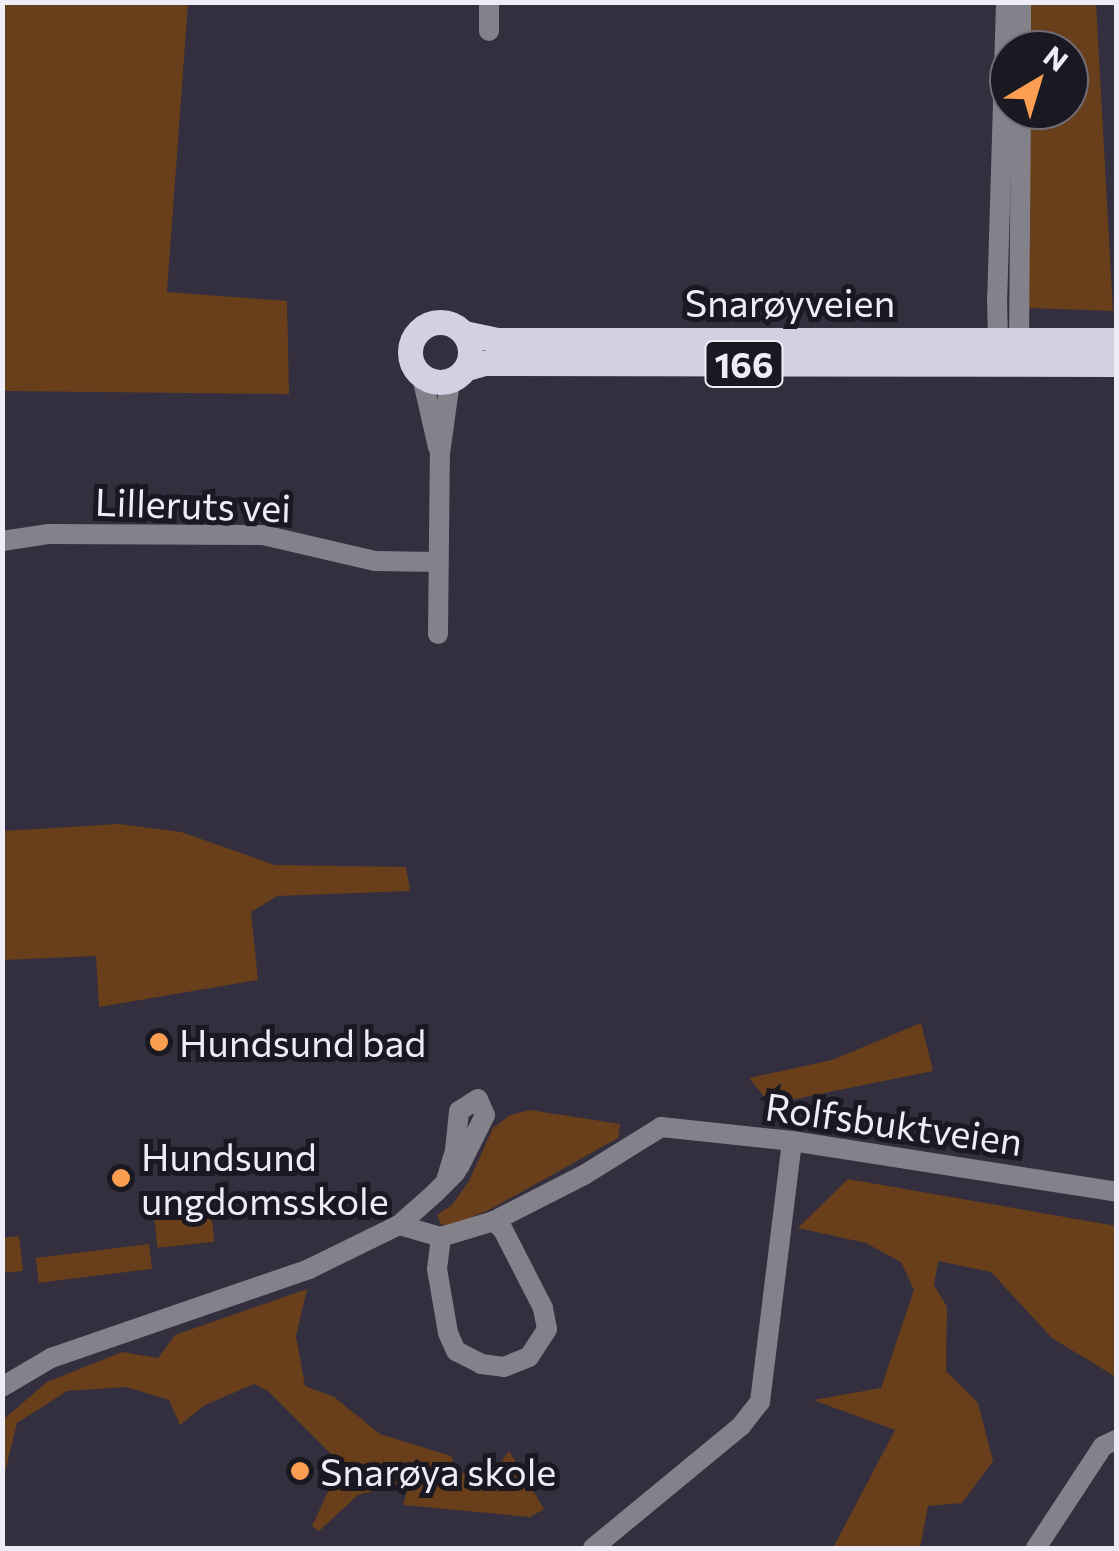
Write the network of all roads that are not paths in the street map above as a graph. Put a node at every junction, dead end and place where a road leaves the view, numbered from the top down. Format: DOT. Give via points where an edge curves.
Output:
graph roads {
  1 [pos="489,2"];
  2 [pos="1006,2"];
  3 [pos="1022,2"];
  4 [pos="1021,30"];
  5 [pos="489,32"];
  6 [pos="1020,130"];
  7 [pos="464,333"];
  8 [pos="1116,340"];
  9 [pos="1013,348"];
  10 [pos="1116,364"];
  11 [pos="458,375"];
  12 [pos="422,377"];
  13 [pos="440,454"];
  14 [pos="2,541"];
  15 [pos="438,562"];
  16 [pos="438,634"];
  17 [pos="469,1124"];
  18 [pos="792,1141"];
  19 [pos="1116,1192"];
  20 [pos="494,1221"];
  21 [pos="399,1224"];
  22 [pos="442,1237"];
  23 [pos="2,1387"];
  24 [pos="1116,1440"];
  25 [pos="593,1548"];
  26 [pos="1036,1548"];
  1 -- 5 [label="street"];
  2 -- 9 [label="street"];
  3 -- 4 [label="street"];
  6 -- 9 [label="street"];
  7 -- 9 [label="main road, Snarøyveien / 166" via="498,340"];
  7 -- 11 [label="main road" via="470,346"];
  7 -- 12 [label="main road, 166" via="440,322 421,329 410,353"];
  8 -- 9 [label="main road, Snarøyveien / 166"];
  9 -- 10 [label="main road, Snarøyveien / 166"];
  9 -- 11 [label="main road, Snarøyveien / 166" via="484,363"];
  11 -- 12 [label="main road, 166"];
  11 -- 13 [label="street"];
  12 -- 13 [label="street"];
  13 -- 15 [label="street"];
  14 -- 15 [label="street, Lilleruts vei" via="49,534 263,536 375,561"];
  15 -- 16 [label="street"];
  17 -- 21 [label="street" via="453,1170"];
  18 -- 19 [label="street, Rolfsbuktveien"];
  18 -- 20 [label="street, Rolfsbuktveien" via="661,1127"];
  18 -- 25 [label="street" via="760,1402 741,1426"];
  20 -- 22 [label="street"];
  20 -- 22 [label="street" via="524,1267 547,1329 529,1357 504,1367 456,1352 437,1269"];
  21 -- 22 [label="street"];
  21 -- 23 [label="street" via="309,1268 50,1358"];
  24 -- 26 [label="street" via="1104,1446"];
}
